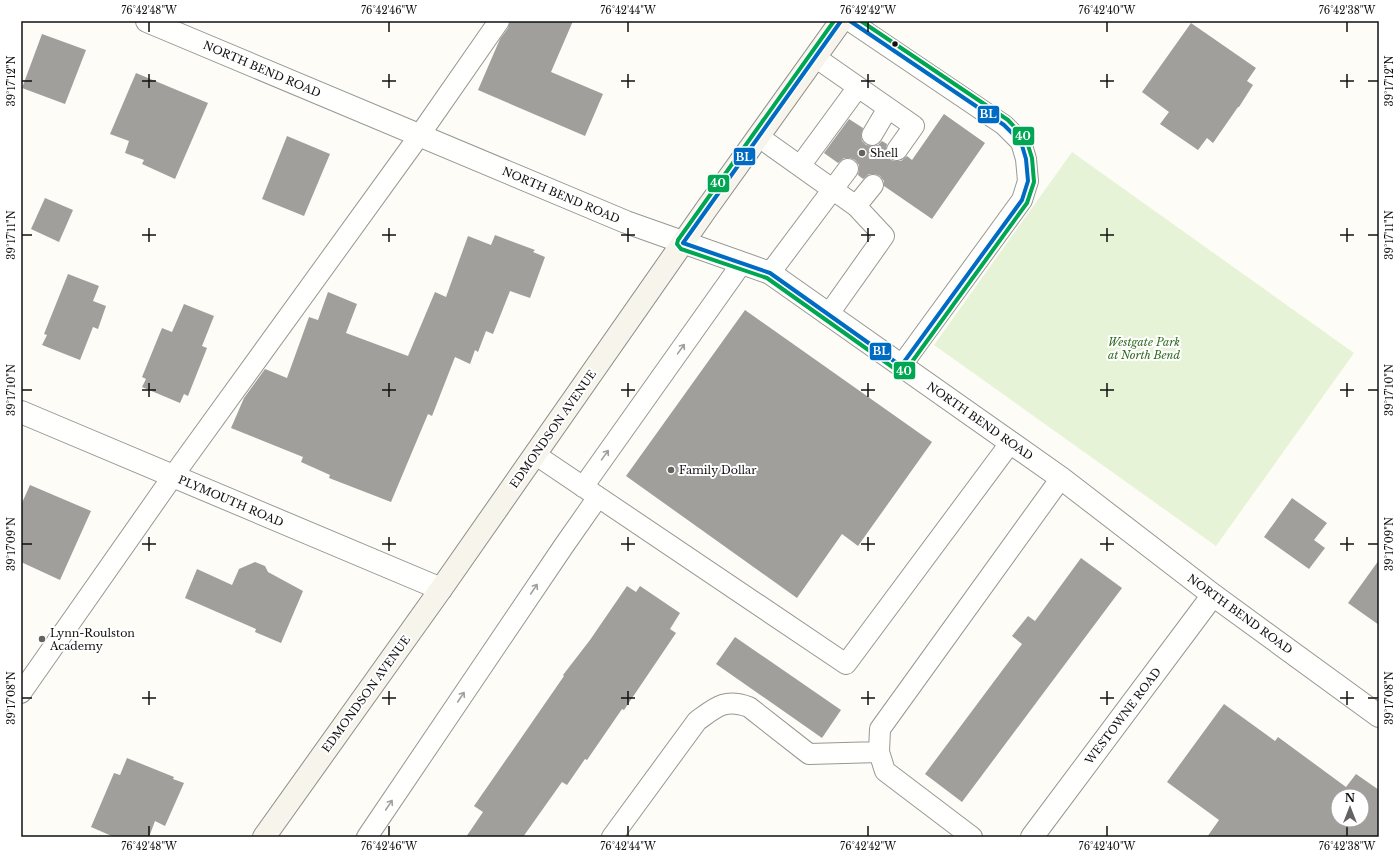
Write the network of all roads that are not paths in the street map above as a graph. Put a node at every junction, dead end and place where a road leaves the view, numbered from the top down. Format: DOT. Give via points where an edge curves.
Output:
graph roads {
  1 [pos="148,21"];
  2 [pos="499,21"];
  3 [pos="841,21"];
  4 [pos="850,21"];
  5 [pos="816,57"];
  6 [pos="858,86"];
  7 [pos="888,108"];
  8 [pos="872,135"];
  9 [pos="419,136"];
  10 [pos="758,137"];
  11 [pos="897,150"];
  12 [pos="800,166"];
  13 [pos="848,169"];
  14 [pos="873,185"];
  15 [pos="832,189"];
  16 [pos="856,206"];
  17 [pos="684,242"];
  18 [pos="742,263"];
  19 [pos="770,273"];
  20 [pos="828,315"];
  21 [pos="901,366"];
  22 [pos="21,412"];
  23 [pos="1011,442"];
  24 [pos="536,455"];
  25 [pos="173,476"];
  26 [pos="1060,478"];
  27 [pos="590,492"];
  28 [pos="441,590"];
  29 [pos="1213,595"];
  30 [pos="21,693"];
  31 [pos="1379,716"];
  32 [pos="879,752"];
  33 [pos="264,837"];
  34 [pos="367,837"];
  35 [pos="612,837"];
  36 [pos="972,837"];
  37 [pos="1032,837"];
  1 -- 9 [label="street, NORTH BEND ROAD"];
  2 -- 9 [label="lane"];
  3 -- 5 [label="main road, EDMONDSON AVENUE"];
  4 -- 21 [label="lane" via="1004,125 1021,142 1026,159 1028,181 1022,200"];
  5 -- 6 [label="lane"];
  5 -- 10 [label="main road, EDMONDSON AVENUE"];
  6 -- 7 [label="lane"];
  6 -- 12 [label="lane"];
  7 -- 8 [label="lane"];
  7 -- 11 [label="lane" via="914,126"];
  9 -- 17 [label="street, NORTH BEND ROAD" via="626,222"];
  9 -- 25 [label="lane"];
  10 -- 12 [label="lane"];
  10 -- 17 [label="main road, EDMONDSON AVENUE"];
  12 -- 15 [label="lane"];
  13 -- 15 [label="lane"];
  14 -- 16 [label="lane"];
  15 -- 16 [label="lane"];
  15 -- 19 [label="lane"];
  16 -- 20 [label="lane" via="884,236"];
  17 -- 18 [label="street, NORTH BEND ROAD"];
  17 -- 24 [label="main road, EDMONDSON AVENUE"];
  18 -- 19 [label="street, NORTH BEND ROAD"];
  27 -- 18 [label="lane, one-way"];
  19 -- 20 [label="street, NORTH BEND ROAD"];
  20 -- 21 [label="street, NORTH BEND ROAD"];
  21 -- 23 [label="street, NORTH BEND ROAD"];
  22 -- 25 [label="street, PLYMOUTH ROAD"];
  23 -- 26 [label="street, NORTH BEND ROAD"];
  23 -- 27 [label="lane" via="846,664"];
  24 -- 27 [label="lane"];
  24 -- 28 [label="main road, EDMONDSON AVENUE"];
  25 -- 28 [label="street, PLYMOUTH ROAD"];
  25 -- 30 [label="lane"];
  26 -- 29 [label="street, NORTH BEND ROAD"];
  26 -- 32 [label="lane" via="880,729"];
  34 -- 27 [label="lane, one-way" via="563,547"];
  28 -- 33 [label="main road, EDMONDSON AVENUE"];
  29 -- 31 [label="street, NORTH BEND ROAD"];
  29 -- 37 [label="street, WESTOWNE ROAD"];
  32 -- 35 [label="lane" via="810,754 750,707 740,703 724,704 697,721"];
  32 -- 36 [label="lane" via="885,771"];
}
